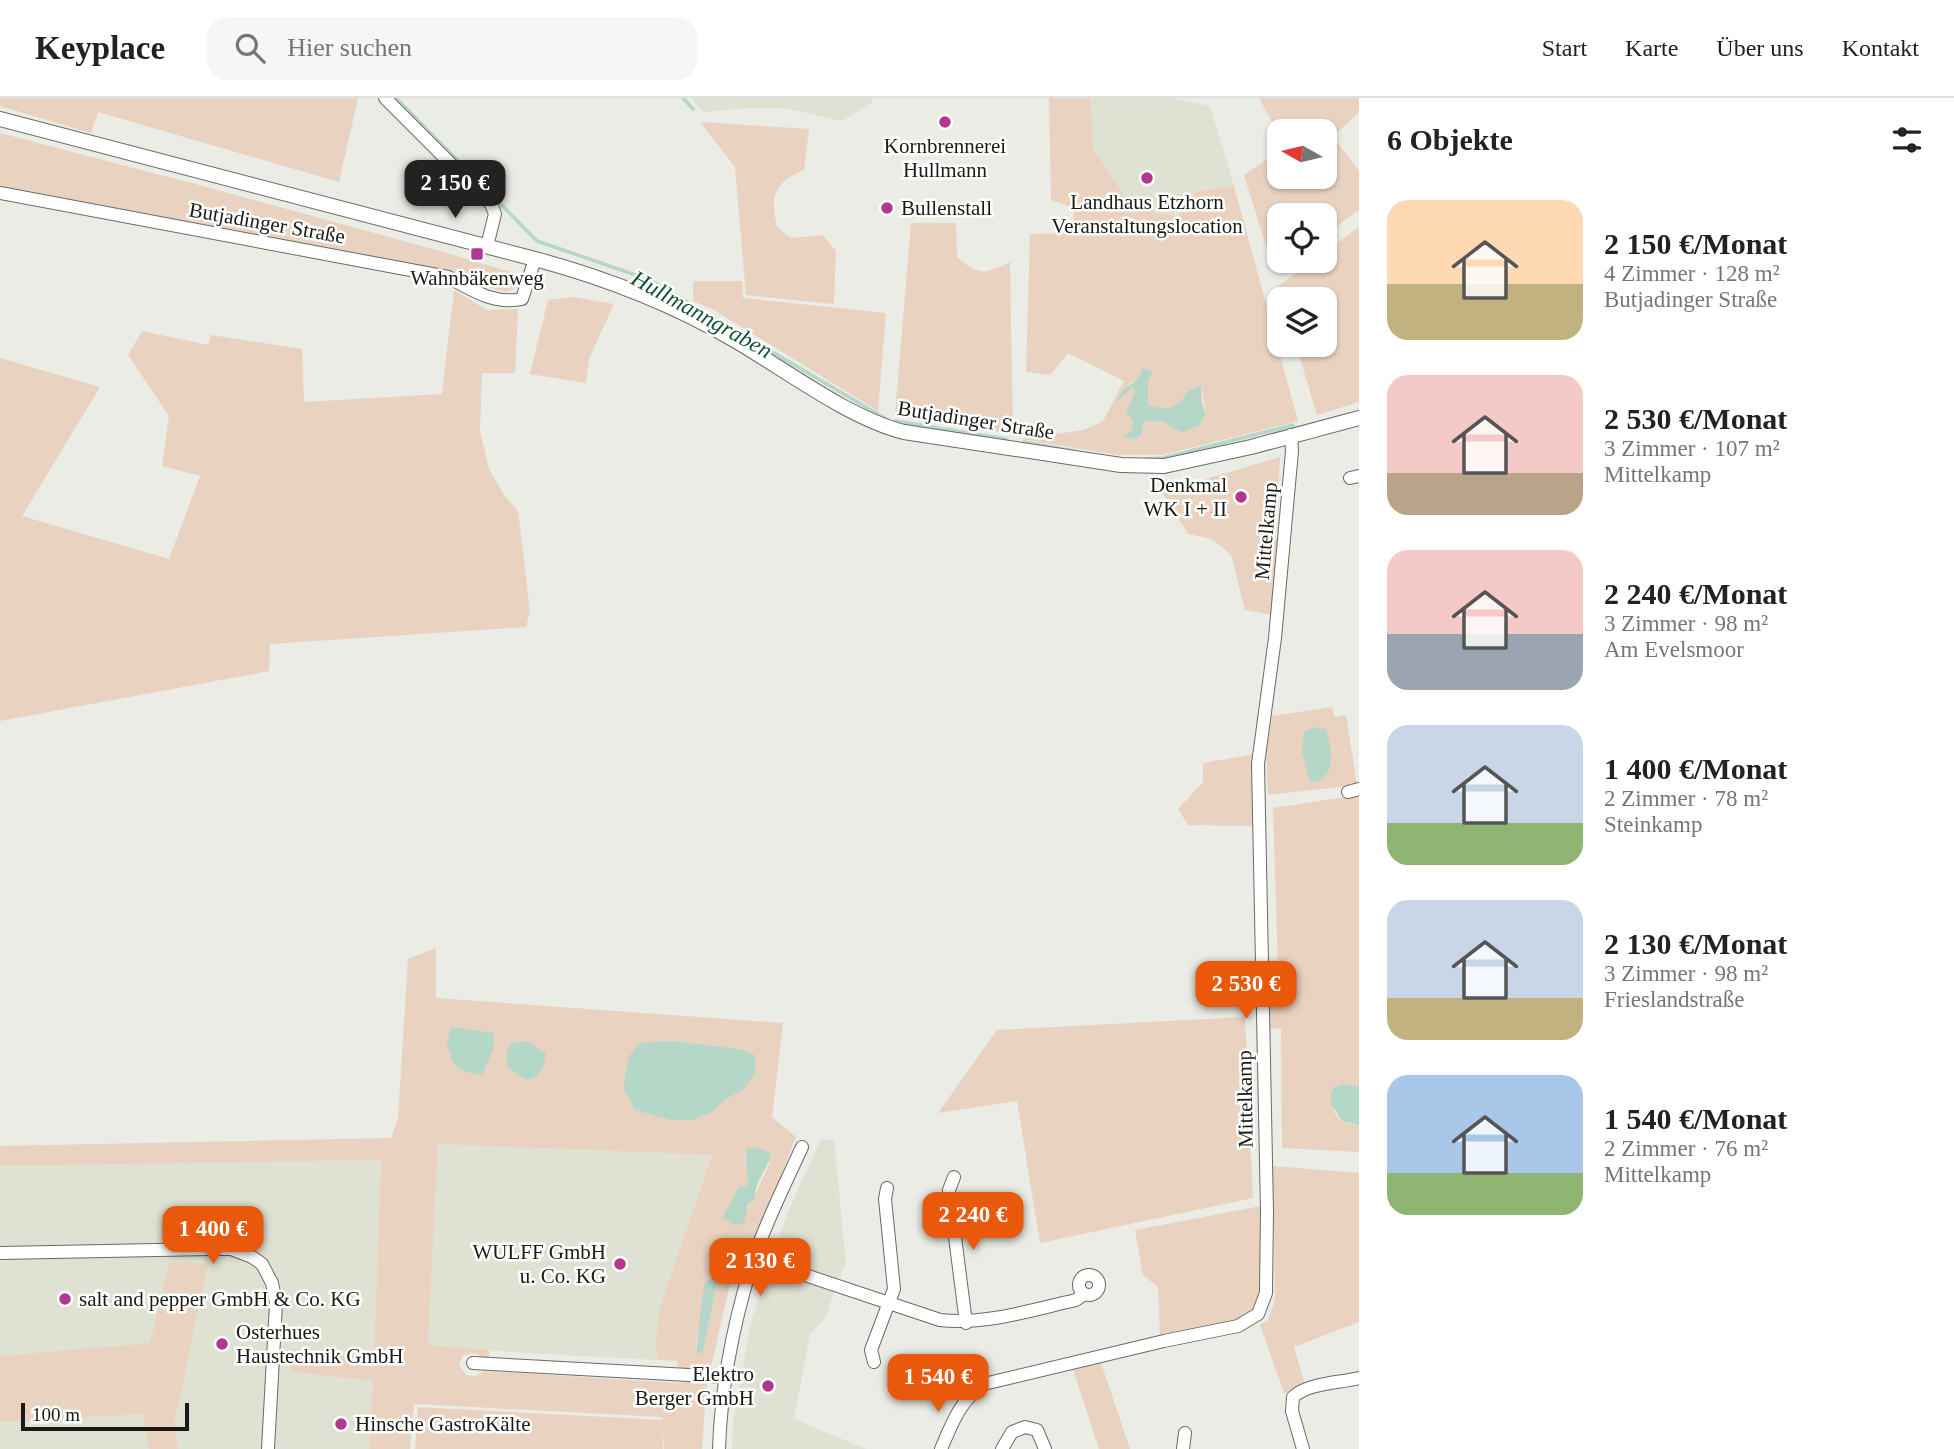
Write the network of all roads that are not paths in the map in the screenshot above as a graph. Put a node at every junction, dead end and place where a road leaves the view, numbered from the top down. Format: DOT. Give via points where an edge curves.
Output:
graph roads {
  1 [pos="385,98"];
  2 [pos="0,119"];
  3 [pos="0,193"];
  4 [pos="487,246"];
  5 [pos="535,258"];
  6 [pos="1359,418"];
  7 [pos="1291,435"];
  8 [pos="802,1147"];
  9 [pos="954,1177"];
  10 [pos="887,1188"];
  11 [pos="0,1253"];
  12 [pos="754,1258"];
  13 [pos="1084,1294"];
  14 [pos="889,1303"];
  15 [pos="965,1323"];
  16 [pos="874,1362"];
  17 [pos="473,1363"];
  18 [pos="724,1377"];
  19 [pos="1359,1378"];
  20 [pos="1185,1433"];
  21 [pos="268,1449"];
  22 [pos="719,1449"];
  23 [pos="942,1449"];
  24 [pos="1002,1449"];
  25 [pos="1045,1449"];
  26 [pos="1183,1449"];
  27 [pos="1303,1449"];
  1 -- 4 [label="street" via="491,204 495,214"];
  2 -- 4 [label="street, Butjadinger Straße"];
  3 -- 5 [label="street, Butjadinger Straße" via="448,277 482,296 507,302 522,299"];
  4 -- 5 [label="street, Butjadinger Straße"];
  5 -- 7 [label="street, Butjadinger Straße" via="669,305 859,415 904,432 1153,466"];
  6 -- 7 [label="street, Butjadinger Straße"];
  7 -- 23 [label="street, Mittelkamp" via="1275,638 1258,764 1266,1293 1258,1314 1238,1326 984,1384 959,1409"];
  8 -- 12 [label="street"];
  9 -- 15 [label="street" via="949,1190"];
  10 -- 14 [label="street" via="894,1289"];
  11 -- 21 [label="street" via="231,1249 252,1256 268,1274 276,1303"];
  12 -- 14 [label="street"];
  12 -- 18 [label="street"];
  13 -- 15 [label="street" via="1076,1300"];
  14 -- 15 [label="street"];
  14 -- 16 [label="street" via="871,1350"];
  17 -- 18 [label="street"];
  18 -- 22 [label="street"];
  19 -- 27 [label="street" via="1311,1388 1293,1397 1292,1411"];
  20 -- 26 [label="street"];
  24 -- 25 [label="street" via="1012,1432 1025,1427 1037,1430"];
}
